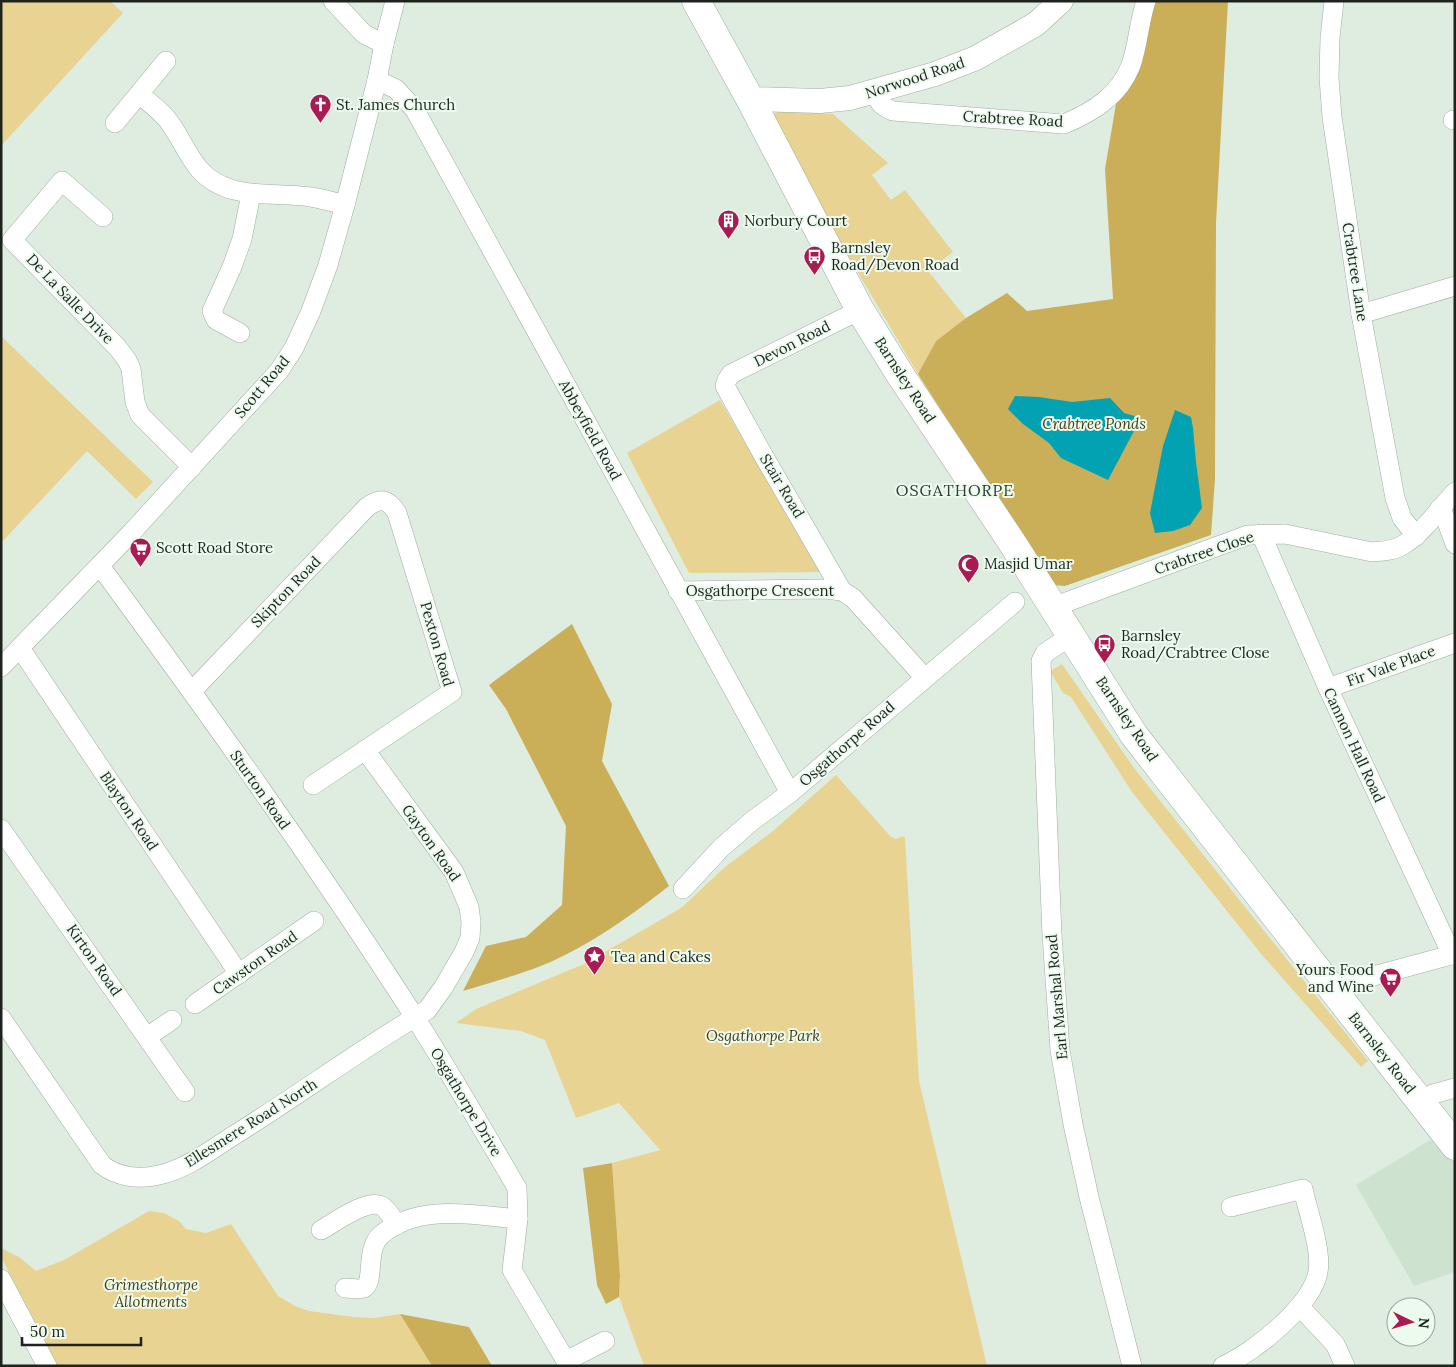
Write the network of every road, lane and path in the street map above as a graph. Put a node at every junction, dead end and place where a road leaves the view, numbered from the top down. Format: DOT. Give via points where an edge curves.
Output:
graph roads {
  1 [pos="333,1"];
  2 [pos="394,1"];
  3 [pos="696,1"];
  4 [pos="1061,1"];
  5 [pos="1146,1"];
  6 [pos="1334,1"];
  7 [pos="384,44"];
  8 [pos="166,61"];
  9 [pos="377,80"];
  10 [pos="875,92"];
  11 [pos="139,94"];
  12 [pos="750,99"];
  13 [pos="115,123"];
  14 [pos="251,194"];
  15 [pos="345,205"];
  16 [pos="103,217"];
  17 [pos="1455,286"];
  18 [pos="860,310"];
  19 [pos="1361,314"];
  20 [pos="240,333"];
  21 [pos="726,380"];
  22 [pos="192,467"];
  23 [pos="1455,492"];
  24 [pos="384,501"];
  25 [pos="1440,508"];
  26 [pos="1261,534"];
  27 [pos="1416,536"];
  28 [pos="1455,544"];
  29 [pos="100,566"];
  30 [pos="678,591"];
  31 [pos="842,591"];
  32 [pos="1015,602"];
  33 [pos="1053,607"];
  34 [pos="1072,635"];
  35 [pos="1455,643"];
  36 [pos="20,648"];
  37 [pos="1,667"];
  38 [pos="926,678"];
  39 [pos="1328,688"];
  40 [pos="192,690"];
  41 [pos="365,750"];
  42 [pos="313,785"];
  43 [pos="790,793"];
  44 [pos="1,829"];
  45 [pos="683,889"];
  46 [pos="314,921"];
  47 [pos="1453,954"];
  48 [pos="239,974"];
  49 [pos="1338,995"];
  50 [pos="195,1004"];
  51 [pos="415,1017"];
  52 [pos="1,1018"];
  53 [pos="172,1020"];
  54 [pos="147,1037"];
  55 [pos="1455,1088"];
  56 [pos="185,1092"];
  57 [pos="1420,1102"];
  58 [pos="1455,1146"];
  59 [pos="1231,1207"];
  60 [pos="518,1219"];
  61 [pos="397,1225"];
  62 [pos="321,1230"];
  63 [pos="1,1279"];
  64 [pos="345,1288"];
  65 [pos="1300,1307"];
  66 [pos="605,1340"];
  67 [pos="46,1366"];
  68 [pos="1132,1366"];
  69 [pos="1223,1366"];
  70 [pos="1345,1366"];
  1 -- 7 [label="street" via="364,34"];
  2 -- 7 [label="street, Scott Road"];
  3 -- 12 [label="main road, Barnsley Road"];
  4 -- 10 [label="street, Norwood Road" via="1036,24 976,58"];
  5 -- 10 [label="street, Crabtree Road" via="1130,65 1119,86 1102,104 1064,124 893,111 879,103"];
  6 -- 19 [label="street, Crabtree Lane" via="1329,78 1332,116"];
  7 -- 9 [label="street, Scott Road"];
  8 -- 11 [label="street"];
  9 -- 15 [label="street, Scott Road"];
  9 -- 30 [label="street, Abbeyfield Road" via="396,89 415,110"];
  10 -- 12 [label="street, Norwood Road" via="820,101"];
  11 -- 13 [label="street"];
  11 -- 14 [label="street" via="171,124 198,168 210,179"];
  12 -- 18 [label="main road, Barnsley Road"];
  14 -- 15 [label="street" via="310,197"];
  14 -- 20 [label="street" via="242,239 212,311 216,320"];
  15 -- 22 [label="street, Scott Road" via="328,264 294,348 279,371"];
  16 -- 22 [label="street, De La Salle Drive" via="62,181 12,240 128,360 140,415"];
  17 -- 19 [label="street"];
  18 -- 21 [label="street, Devon Road" via="731,374"];
  18 -- 33 [label="main road, Barnsley Road"];
  19 -- 27 [label="street, Crabtree Lane" via="1396,498 1402,518"];
  21 -- 31 [label="street, Stair Road" via="725,386"];
  22 -- 29 [label="street, Scott Road"];
  23 -- 25 [label="street, Crabtree Close"];
  24 -- 40 [label="street, Skipton Road" via="367,506"];
  24 -- 41 [label="street, Pexton Road" via="391,504 397,513 452,692"];
  25 -- 27 [label="street, Crabtree Close"];
  25 -- 28 [label="street"];
  26 -- 27 [label="street, Crabtree Close" via="1285,534 1372,552 1401,546"];
  26 -- 33 [label="street, Crabtree Close" via="1248,535"];
  26 -- 39 [label="street, Cannon Hall Road"];
  29 -- 36 [label="street, Scott Road"];
  29 -- 40 [label="street, Sturton Road"];
  30 -- 31 [label="street, Osgathorpe Crescent"];
  30 -- 43 [label="street, Abbeyfield Road"];
  31 -- 38 [label="street, Osgathorpe Crescent" via="867,612"];
  32 -- 38 [label="street, Osgathorpe Road"];
  33 -- 34 [label="main road, Barnsley Road"];
  34 -- 49 [label="main road, Barnsley Road" via="1134,735"];
  34 -- 68 [label="street, Earl Marshal Road" via="1045,652 1041,661 1060,1050 1089,1197"];
  35 -- 39 [label="street, Fir Vale Place"];
  36 -- 37 [label="street, Scott Road"];
  36 -- 48 [label="street, Blayton Road"];
  38 -- 43 [label="street, Osgathorpe Road"];
  39 -- 47 [label="street, Cannon Hall Road"];
  40 -- 51 [label="street, Sturton Road"];
  41 -- 42 [label="street, Pexton Road"];
  41 -- 51 [label="street, Gayton Road" via="454,872 469,907 470,938 464,952 427,1010"];
  43 -- 45 [label="street, Osgathorpe Road" via="721,848"];
  44 -- 54 [label="street, Kirton Road"];
  46 -- 48 [label="street, Cawston Road"];
  47 -- 49 [label="street" via="1355,980"];
  48 -- 50 [label="street, Cawston Road"];
  49 -- 57 [label="main road, Barnsley Road"];
  51 -- 52 [label="street, Ellesmere Road North" via="183,1167 158,1176 139,1177 111,1172 102,1165"];
  51 -- 60 [label="street, Osgathorpe Drive" via="517,1188"];
  53 -- 54 [label="street"];
  54 -- 56 [label="street, Kirton Road"];
  55 -- 57 [label="street" via="1433,1094"];
  57 -- 58 [label="main road, Barnsley Road"];
  59 -- 65 [label="street" via="1303,1189 1319,1254 1312,1290"];
  60 -- 61 [label="street" via="454,1213 423,1216"];
  60 -- 66 [label="street" via="512,1270 566,1361"];
  61 -- 62 [label="street" via="383,1207 375,1204 354,1210"];
  61 -- 64 [label="street" via="372,1245 369,1283 365,1288"];
  63 -- 67 [label="street"];
  65 -- 69 [label="street" via="1237,1360"];
  65 -- 70 [label="street" via="1335,1344"];
}
